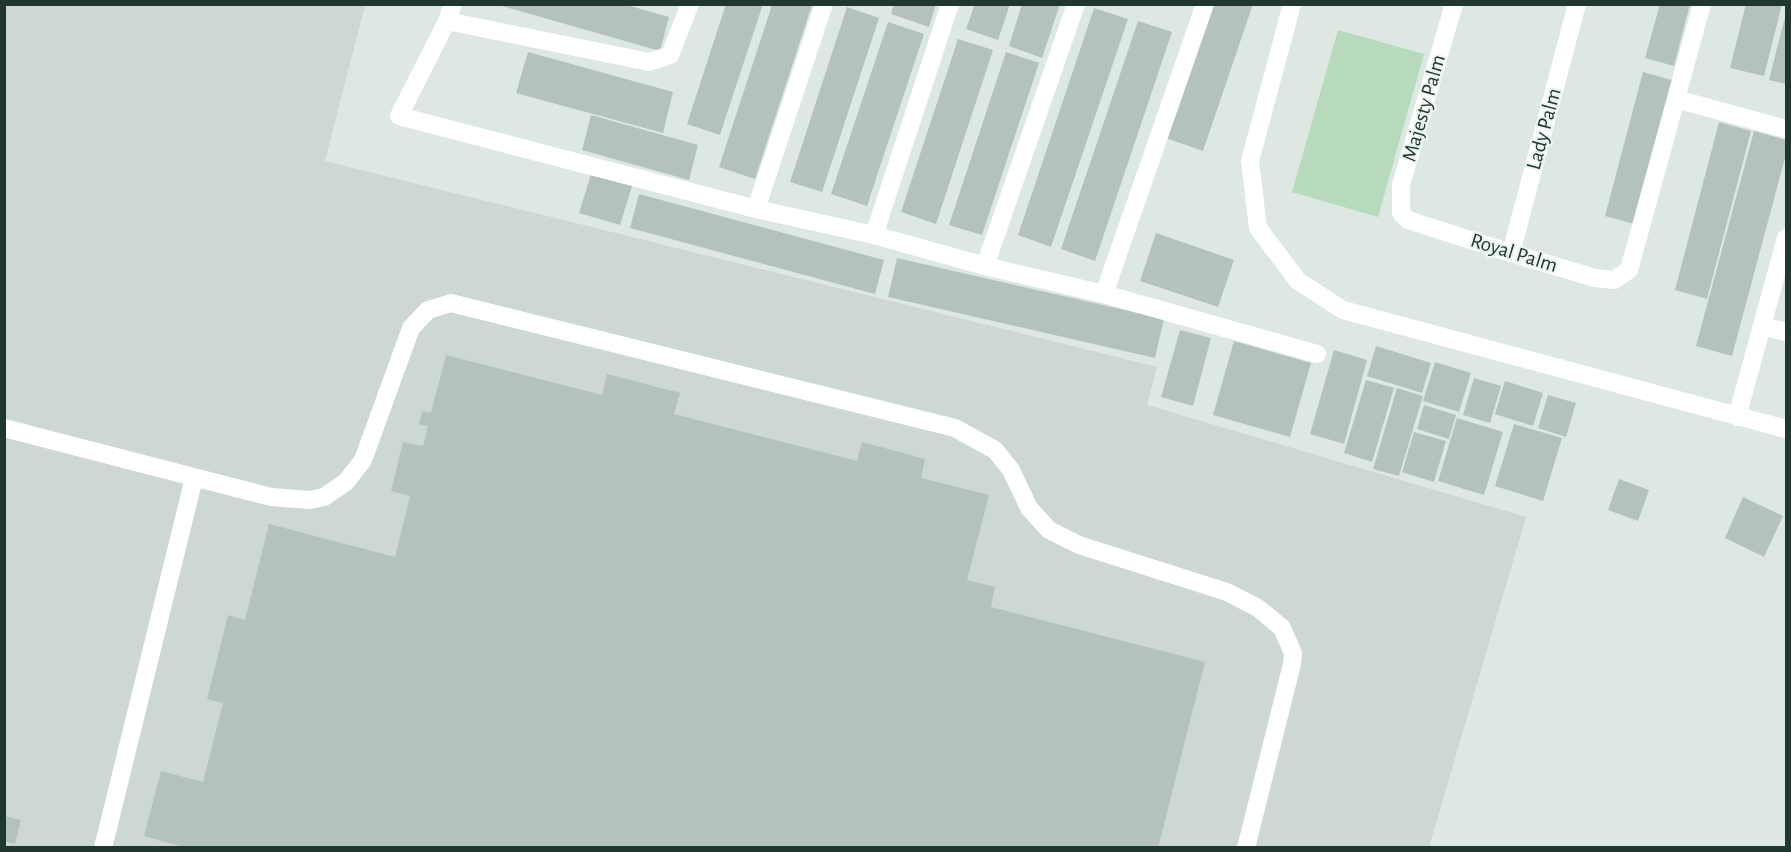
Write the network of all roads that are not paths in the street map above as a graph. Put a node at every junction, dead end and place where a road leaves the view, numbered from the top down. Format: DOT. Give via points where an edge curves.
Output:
graph roads {
  1 [pos="690,4"];
  2 [pos="824,4"];
  3 [pos="950,4"];
  4 [pos="1076,4"];
  5 [pos="1292,4"];
  6 [pos="1454,4"];
  7 [pos="1577,4"];
  8 [pos="1702,4"];
  9 [pos="1201,6"];
  10 [pos="450,13"];
  11 [pos="1676,99"];
  12 [pos="1786,129"];
  13 [pos="756,208"];
  14 [pos="1401,213"];
  15 [pos="874,235"];
  16 [pos="1786,238"];
  17 [pos="1511,253"];
  18 [pos="985,266"];
  19 [pos="1104,294"];
  20 [pos="1762,326"];
  21 [pos="1786,332"];
  22 [pos="1317,354"];
  23 [pos="1737,417"];
  24 [pos="4,428"];
  25 [pos="1786,429"];
  26 [pos="194,478"];
  27 [pos="103,848"];
  28 [pos="1246,848"];
  1 -- 10 [label="street" via="670,55 649,62"];
  2 -- 13 [label="street"];
  3 -- 15 [label="street"];
  4 -- 18 [label="street"];
  5 -- 23 [label="street" via="1250,161 1258,228 1299,281 1342,310"];
  6 -- 14 [label="street, Majesty Palm" via="1401,185"];
  7 -- 17 [label="street, Lady Palm"];
  8 -- 11 [label="street"];
  9 -- 19 [label="street"];
  10 -- 13 [label="street" via="399,116"];
  11 -- 12 [label="street"];
  11 -- 17 [label="street, Royal Palm" via="1629,270 1614,280 1595,278"];
  13 -- 15 [label="street"];
  14 -- 17 [label="street, Royal Palm" via="1408,220"];
  15 -- 18 [label="street"];
  16 -- 20 [label="street"];
  18 -- 19 [label="street"];
  19 -- 22 [label="street"];
  20 -- 21 [label="street"];
  20 -- 23 [label="street"];
  23 -- 25 [label="street"];
  24 -- 26 [label="street"];
  26 -- 27 [label="street"];
  26 -- 28 [label="street" via="291,499 310,500 336,491 363,460 411,328 428,310 451,303 955,428 981,440 1002,458 1029,507 1049,530 1079,545 1227,592 1258,608 1282,628 1293,653 1292,664"];
}
